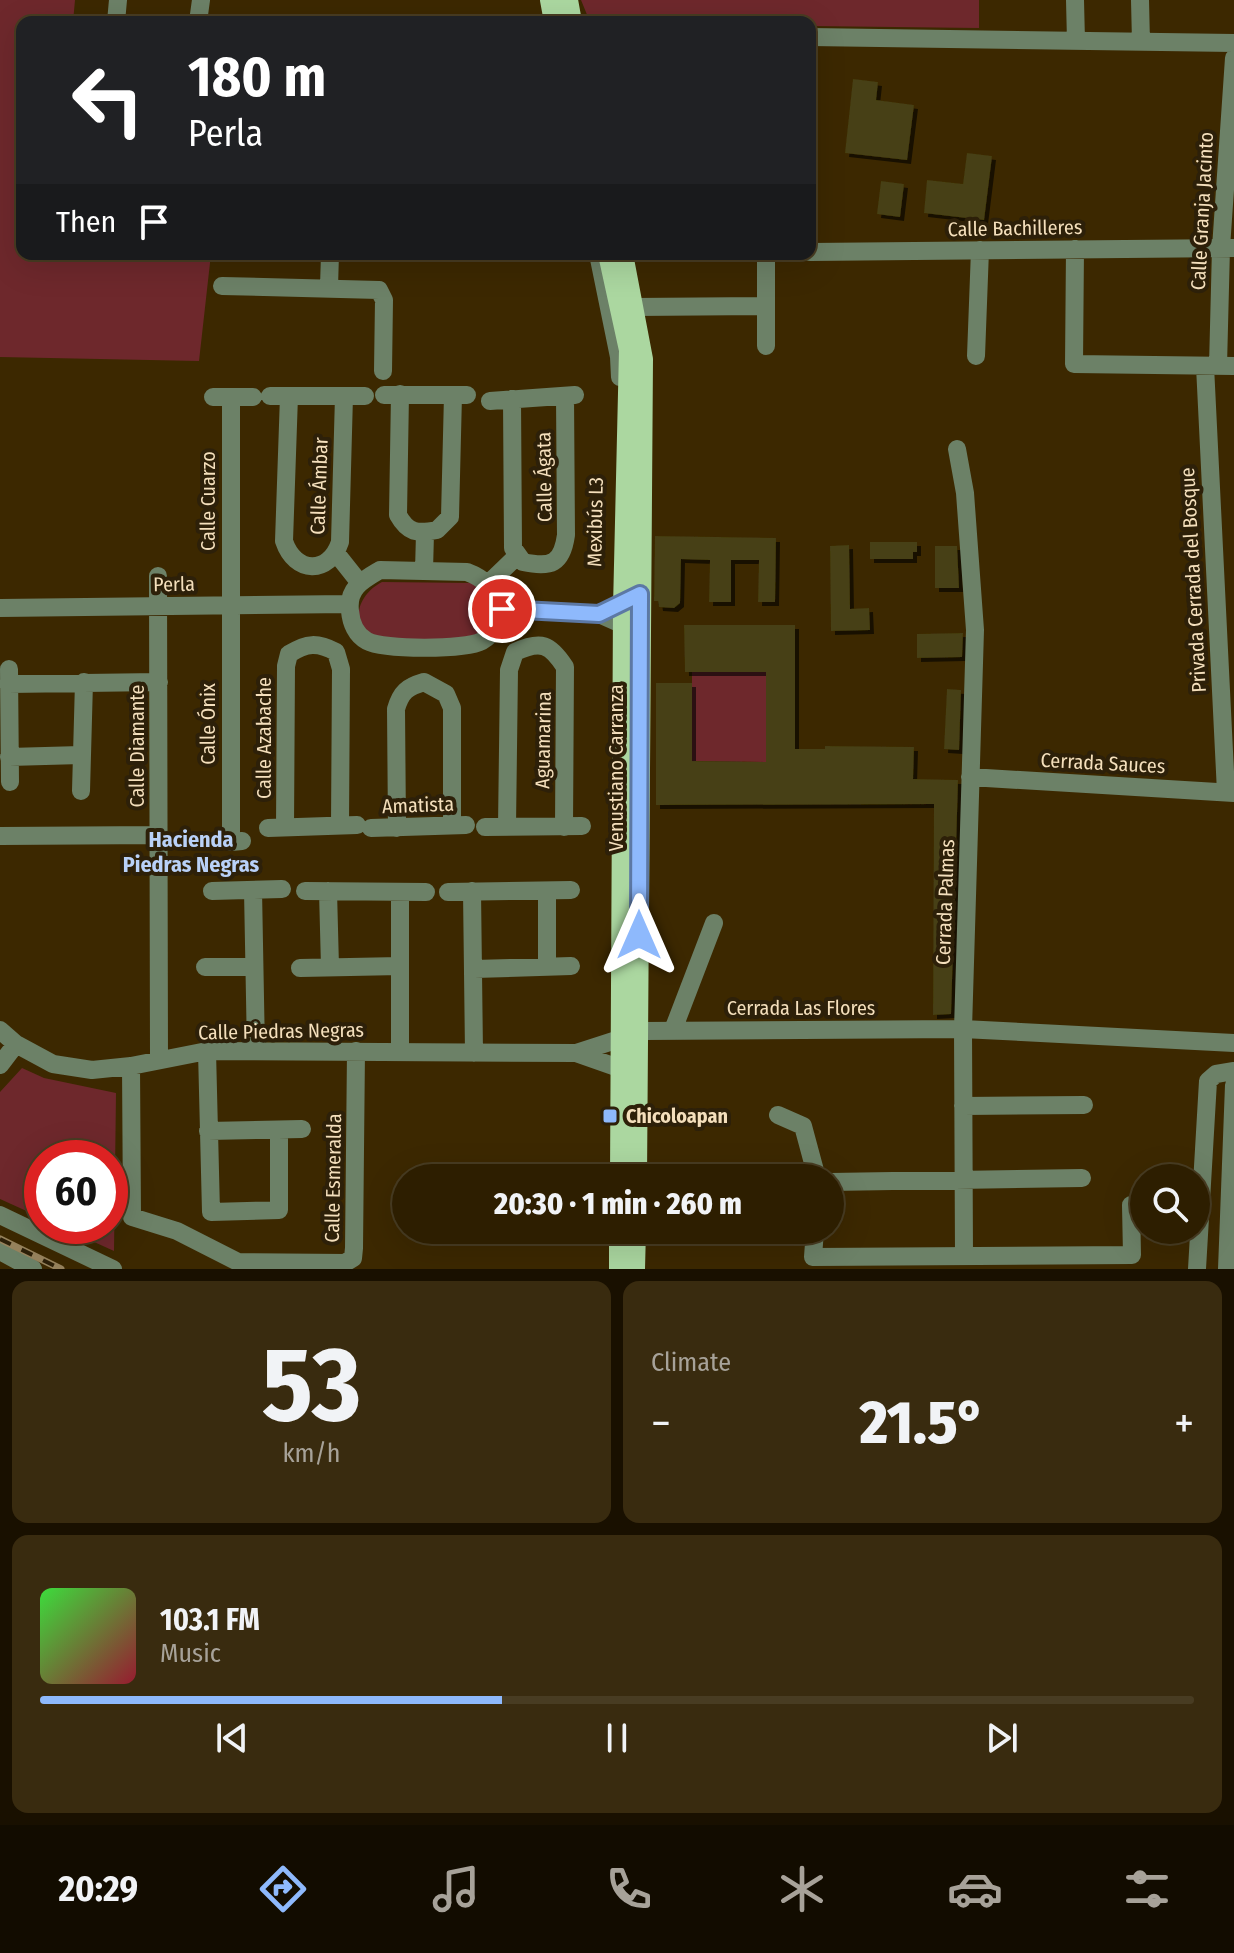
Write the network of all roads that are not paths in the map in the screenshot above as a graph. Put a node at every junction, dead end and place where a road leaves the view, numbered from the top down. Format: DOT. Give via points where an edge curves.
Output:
graph roads {
  1 [pos="1075,0"];
  2 [pos="1140,0"];
  3 [pos="816,37"];
  4 [pos="1076,41"];
  5 [pos="1141,42"];
  6 [pos="1234,43"];
  7 [pos="1234,58"];
  8 [pos="1230,147"];
  9 [pos="1227,248"];
  10 [pos="1075,249"];
  11 [pos="980,250"];
  12 [pos="816,252"];
  13 [pos="330,260"];
  14 [pos="599,260"];
  15 [pos="609,260"];
  16 [pos="626,260"];
  17 [pos="766,260"];
  18 [pos="222,286"];
  19 [pos="329,287"];
  20 [pos="766,306"];
  21 [pos="636,307"];
  22 [pos="766,346"];
  23 [pos="976,356"];
  24 [pos="1219,366"];
  25 [pos="638,368"];
  26 [pos="383,371"];
  27 [pos="383,395"];
  28 [pos="271,396"];
  29 [pos="344,396"];
  30 [pos="512,399"];
  31 [pos="490,401"];
  32 [pos="957,449"];
  33 [pos="425,533"];
  34 [pos="336,553"];
  35 [pos="517,556"];
  36 [pos="424,571"];
  37 [pos="158,576"];
  38 [pos="359,582"];
  39 [pos="488,584"];
  40 [pos="349,604"];
  41 [pos="230,606"];
  42 [pos="159,607"];
  43 [pos="0,608"];
  44 [pos="502,609"];
  45 [pos="622,614"];
  46 [pos="358,634"];
  47 [pos="489,635"];
  48 [pos="424,646"];
  49 [pos="336,652"];
  50 [pos="515,652"];
  51 [pos="84,682"];
  52 [pos="159,682"];
  53 [pos="424,682"];
  54 [pos="81,755"];
  55 [pos="9,757"];
  56 [pos="970,777"];
  57 [pos="10,782"];
  58 [pos="81,791"];
  59 [pos="1230,792"];
  60 [pos="356,826"];
  61 [pos="468,826"];
  62 [pos="507,827"];
  63 [pos="276,828"];
  64 [pos="397,828"];
  65 [pos="160,835"];
  66 [pos="0,836"];
  67 [pos="236,842"];
  68 [pos="282,889"];
  69 [pos="253,890"];
  70 [pos="571,890"];
  71 [pos="212,891"];
  72 [pos="305,891"];
  73 [pos="328,891"];
  74 [pos="472,891"];
  75 [pos="547,891"];
  76 [pos="400,892"];
  77 [pos="426,892"];
  78 [pos="448,892"];
  79 [pos="714,923"];
  80 [pos="400,966"];
  81 [pos="547,966"];
  82 [pos="571,966"];
  83 [pos="205,967"];
  84 [pos="254,967"];
  85 [pos="330,967"];
  86 [pos="300,968"];
  87 [pos="474,969"];
  88 [pos="963,1029"];
  89 [pos="0,1030"];
  90 [pos="673,1030"];
  91 [pos="630,1034"];
  92 [pos="1234,1043"];
  93 [pos="16,1044"];
  94 [pos="207,1051"];
  95 [pos="256,1051"];
  96 [pos="356,1051"];
  97 [pos="400,1051"];
  98 [pos="474,1053"];
  99 [pos="576,1053"];
  100 [pos="159,1060"];
  101 [pos="0,1065"];
  102 [pos="131,1066"];
  103 [pos="625,1071"];
  104 [pos="1234,1071"];
  105 [pos="1234,1085"];
  106 [pos="1084,1105"];
  107 [pos="963,1106"];
  108 [pos="778,1115"];
  109 [pos="302,1129"];
  110 [pos="279,1130"];
  111 [pos="208,1131"];
  112 [pos="615,1164"];
  113 [pos="621,1164"];
  114 [pos="635,1164"];
  115 [pos="642,1164"];
  116 [pos="813,1164"];
  117 [pos="1082,1178"];
  118 [pos="964,1180"];
  119 [pos="844,1182"];
  120 [pos="0,1215"];
  121 [pos="613,1244"];
  122 [pos="619,1244"];
  123 [pos="639,1244"];
  124 [pos="814,1244"];
  125 [pos="1132,1244"];
  126 [pos="0,1251"];
  127 [pos="964,1256"];
  128 [pos="33,1269"];
  129 [pos="113,1269"];
  130 [pos="612,1269"];
  131 [pos="619,1269"];
  132 [pos="638,1269"];
  133 [pos="1197,1269"];
  134 [pos="1227,1269"];
  1 -- 4 [label="street"];
  2 -- 5 [label="street"];
  3 -- 4 [label="street"];
  4 -- 5 [label="street"];
  5 -- 6 [label="street"];
  7 -- 8 [label="street, Calle Granja Jacinto"];
  8 -- 9 [label="street, Calle Granja Jacinto"];
  9 -- 10 [label="street, Calle Bachilleres"];
  9 -- 24 [label="street, Calle Granja Jacinto"];
  10 -- 11 [label="street, Calle Bachilleres"];
  10 -- 24 [label="street" via="1074,364"];
  11 -- 12 [label="street, Calle Bachilleres"];
  11 -- 23 [label="street"];
  13 -- 19 [label="street"];
  14 -- 45 [label="street, Mexibús L3" via="619,357"];
  15 -- 25 [label="main road" via="629,350"];
  16 -- 21 [label="main road"];
  17 -- 20 [label="street"];
  18 -- 19 [label="street"];
  19 -- 26 [label="street" via="383,294"];
  20 -- 21 [label="street"];
  20 -- 22 [label="street"];
  21 -- 25 [label="main road"];
  21 -- 91 [label="street" via="649,374"];
  24 -- 59 [label="street, Privada Cerrada del Bosque"];
  25 -- 45 [label="main road, Venustiano Carranza"];
  27 -- 29 [label="street"];
  27 -- 33 [label="street" via="398,515 405,528"];
  27 -- 33 [label="street" via="460,395 450,517"];
  28 -- 29 [label="street"];
  28 -- 34 [label="street, Calle Ámbar" via="288,554 308,566 322,565"];
  28 -- 41 [label="street, Calle Cuarzo" via="222,397"];
  29 -- 34 [label="street, Calle Ámbar"];
  30 -- 31 [label="street"];
  30 -- 35 [label="street, Calle Ágata" via="511,536"];
  30 -- 35 [label="street, Calle Ágata" via="571,395 564,551 547,564 523,562"];
  32 -- 56 [label="street, Cerrada Palmas" via="975,630"];
  33 -- 36 [label="street"];
  34 -- 38 [label="street"];
  35 -- 39 [label="street"];
  36 -- 38 [label="street" via="380,570"];
  36 -- 39 [label="street" via="467,572"];
  37 -- 42 [label="street, Calle Diamante"];
  38 -- 40 [label="street"];
  39 -- 44 [label="street"];
  40 -- 41 [label="street, Perla"];
  40 -- 46 [label="street"];
  41 -- 42 [label="street, Perla"];
  41 -- 67 [label="street, Calle Ónix"];
  42 -- 43 [label="street, Perla"];
  42 -- 52 [label="street, Calle Diamante"];
  44 -- 45 [label="street"];
  44 -- 47 [label="street"];
  45 -- 91 [label="main road, Venustiano Carranza"];
  46 -- 48 [label="street" via="380,647"];
  46 -- 49 [label="street"];
  47 -- 48 [label="street" via="467,645"];
  47 -- 50 [label="street"];
  48 -- 53 [label="street"];
  49 -- 60 [label="street"];
  49 -- 63 [label="street, Calle Azabache" via="306,643 289,654"];
  50 -- 62 [label="street, Aguamarina" via="509,670"];
  50 -- 62 [label="street, Aguamarina" via="536,644 550,648 565,667 573,827"];
  51 -- 52 [label="street"];
  51 -- 54 [label="street"];
  51 -- 55 [label="street" via="9,676"];
  52 -- 65 [label="street, Calle Diamante"];
  53 -- 61 [label="street" via="446,694 452,708"];
  53 -- 64 [label="street" via="408,687 396,709"];
  54 -- 55 [label="street"];
  54 -- 58 [label="street"];
  55 -- 57 [label="street"];
  56 -- 59 [label="street, Cerrada Sauces"];
  56 -- 88 [label="street, Cerrada Palmas"];
  60 -- 63 [label="street, Amatista"];
  60 -- 64 [label="street, Amatista"];
  61 -- 62 [label="street, Aguamarina"];
  61 -- 64 [label="street, Amatista"];
  65 -- 66 [label="street"];
  65 -- 100 [label="street, Calle Diamante"];
  68 -- 69 [label="street"];
  69 -- 71 [label="street"];
  69 -- 84 [label="street"];
  70 -- 75 [label="street"];
  72 -- 73 [label="street"];
  73 -- 76 [label="street"];
  73 -- 85 [label="street"];
  74 -- 75 [label="street"];
  74 -- 78 [label="street"];
  74 -- 87 [label="street"];
  75 -- 81 [label="street"];
  76 -- 77 [label="street"];
  76 -- 80 [label="street"];
  79 -- 90 [label="street"];
  80 -- 85 [label="street"];
  80 -- 97 [label="street"];
  81 -- 82 [label="street"];
  81 -- 87 [label="street"];
  83 -- 84 [label="street"];
  84 -- 95 [label="street"];
  85 -- 86 [label="street"];
  87 -- 98 [label="street"];
  88 -- 90 [label="street, Cerrada Las Flores"];
  88 -- 92 [label="street, Cerrada Las Flores"];
  88 -- 107 [label="street, Cerrada Palmas"];
  89 -- 93 [label="street, Calle Piedras Negras"];
  90 -- 91 [label="street, Cerrada Las Flores"];
  91 -- 99 [label="street, Calle Piedras Negras"];
  91 -- 103 [label="main road, Venustiano Carranza"];
  91 -- 115 [label="street"];
  93 -- 101 [label="street"];
  93 -- 102 [label="street, Calle Piedras Negras" via="53,1064 92,1070"];
  94 -- 95 [label="street, Calle Piedras Negras"];
  94 -- 100 [label="street, Calle Piedras Negras"];
  94 -- 111 [label="street"];
  95 -- 96 [label="street, Calle Piedras Negras"];
  96 -- 97 [label="street, Calle Piedras Negras"];
  96 -- 102 [label="street, Calle Esmeralda" via="353,1258 345,1263 238,1262 177,1231 132,1217"];
  97 -- 98 [label="street, Calle Piedras Negras"];
  98 -- 99 [label="street, Calle Piedras Negras"];
  99 -- 103 [label="street, Calle Piedras Negras"];
  100 -- 102 [label="street, Calle Piedras Negras"];
  103 -- 112 [label="street"];
  103 -- 113 [label="main road, Venustiano Carranza"];
  103 -- 114 [label="main road, Venustiano Carranza"];
  104 -- 133 [label="street" via="1208,1081"];
  105 -- 134 [label="street"];
  106 -- 107 [label="street"];
  107 -- 118 [label="street, Cerrada Palmas"];
  108 -- 116 [label="street" via="803,1126"];
  109 -- 110 [label="street"];
  110 -- 111 [label="street"];
  110 -- 111 [label="street" via="279,1210 211,1212"];
  117 -- 118 [label="street"];
  118 -- 119 [label="street"];
  118 -- 127 [label="street, Cerrada Palmas"];
  120 -- 129 [label="street"];
  121 -- 130 [label="street"];
  122 -- 131 [label="main road"];
  123 -- 132 [label="main road"];
  124 -- 127 [label="street" via="813,1257"];
  125 -- 127 [label="street" via="1132,1255"];
  126 -- 128 [label="street"];
}
